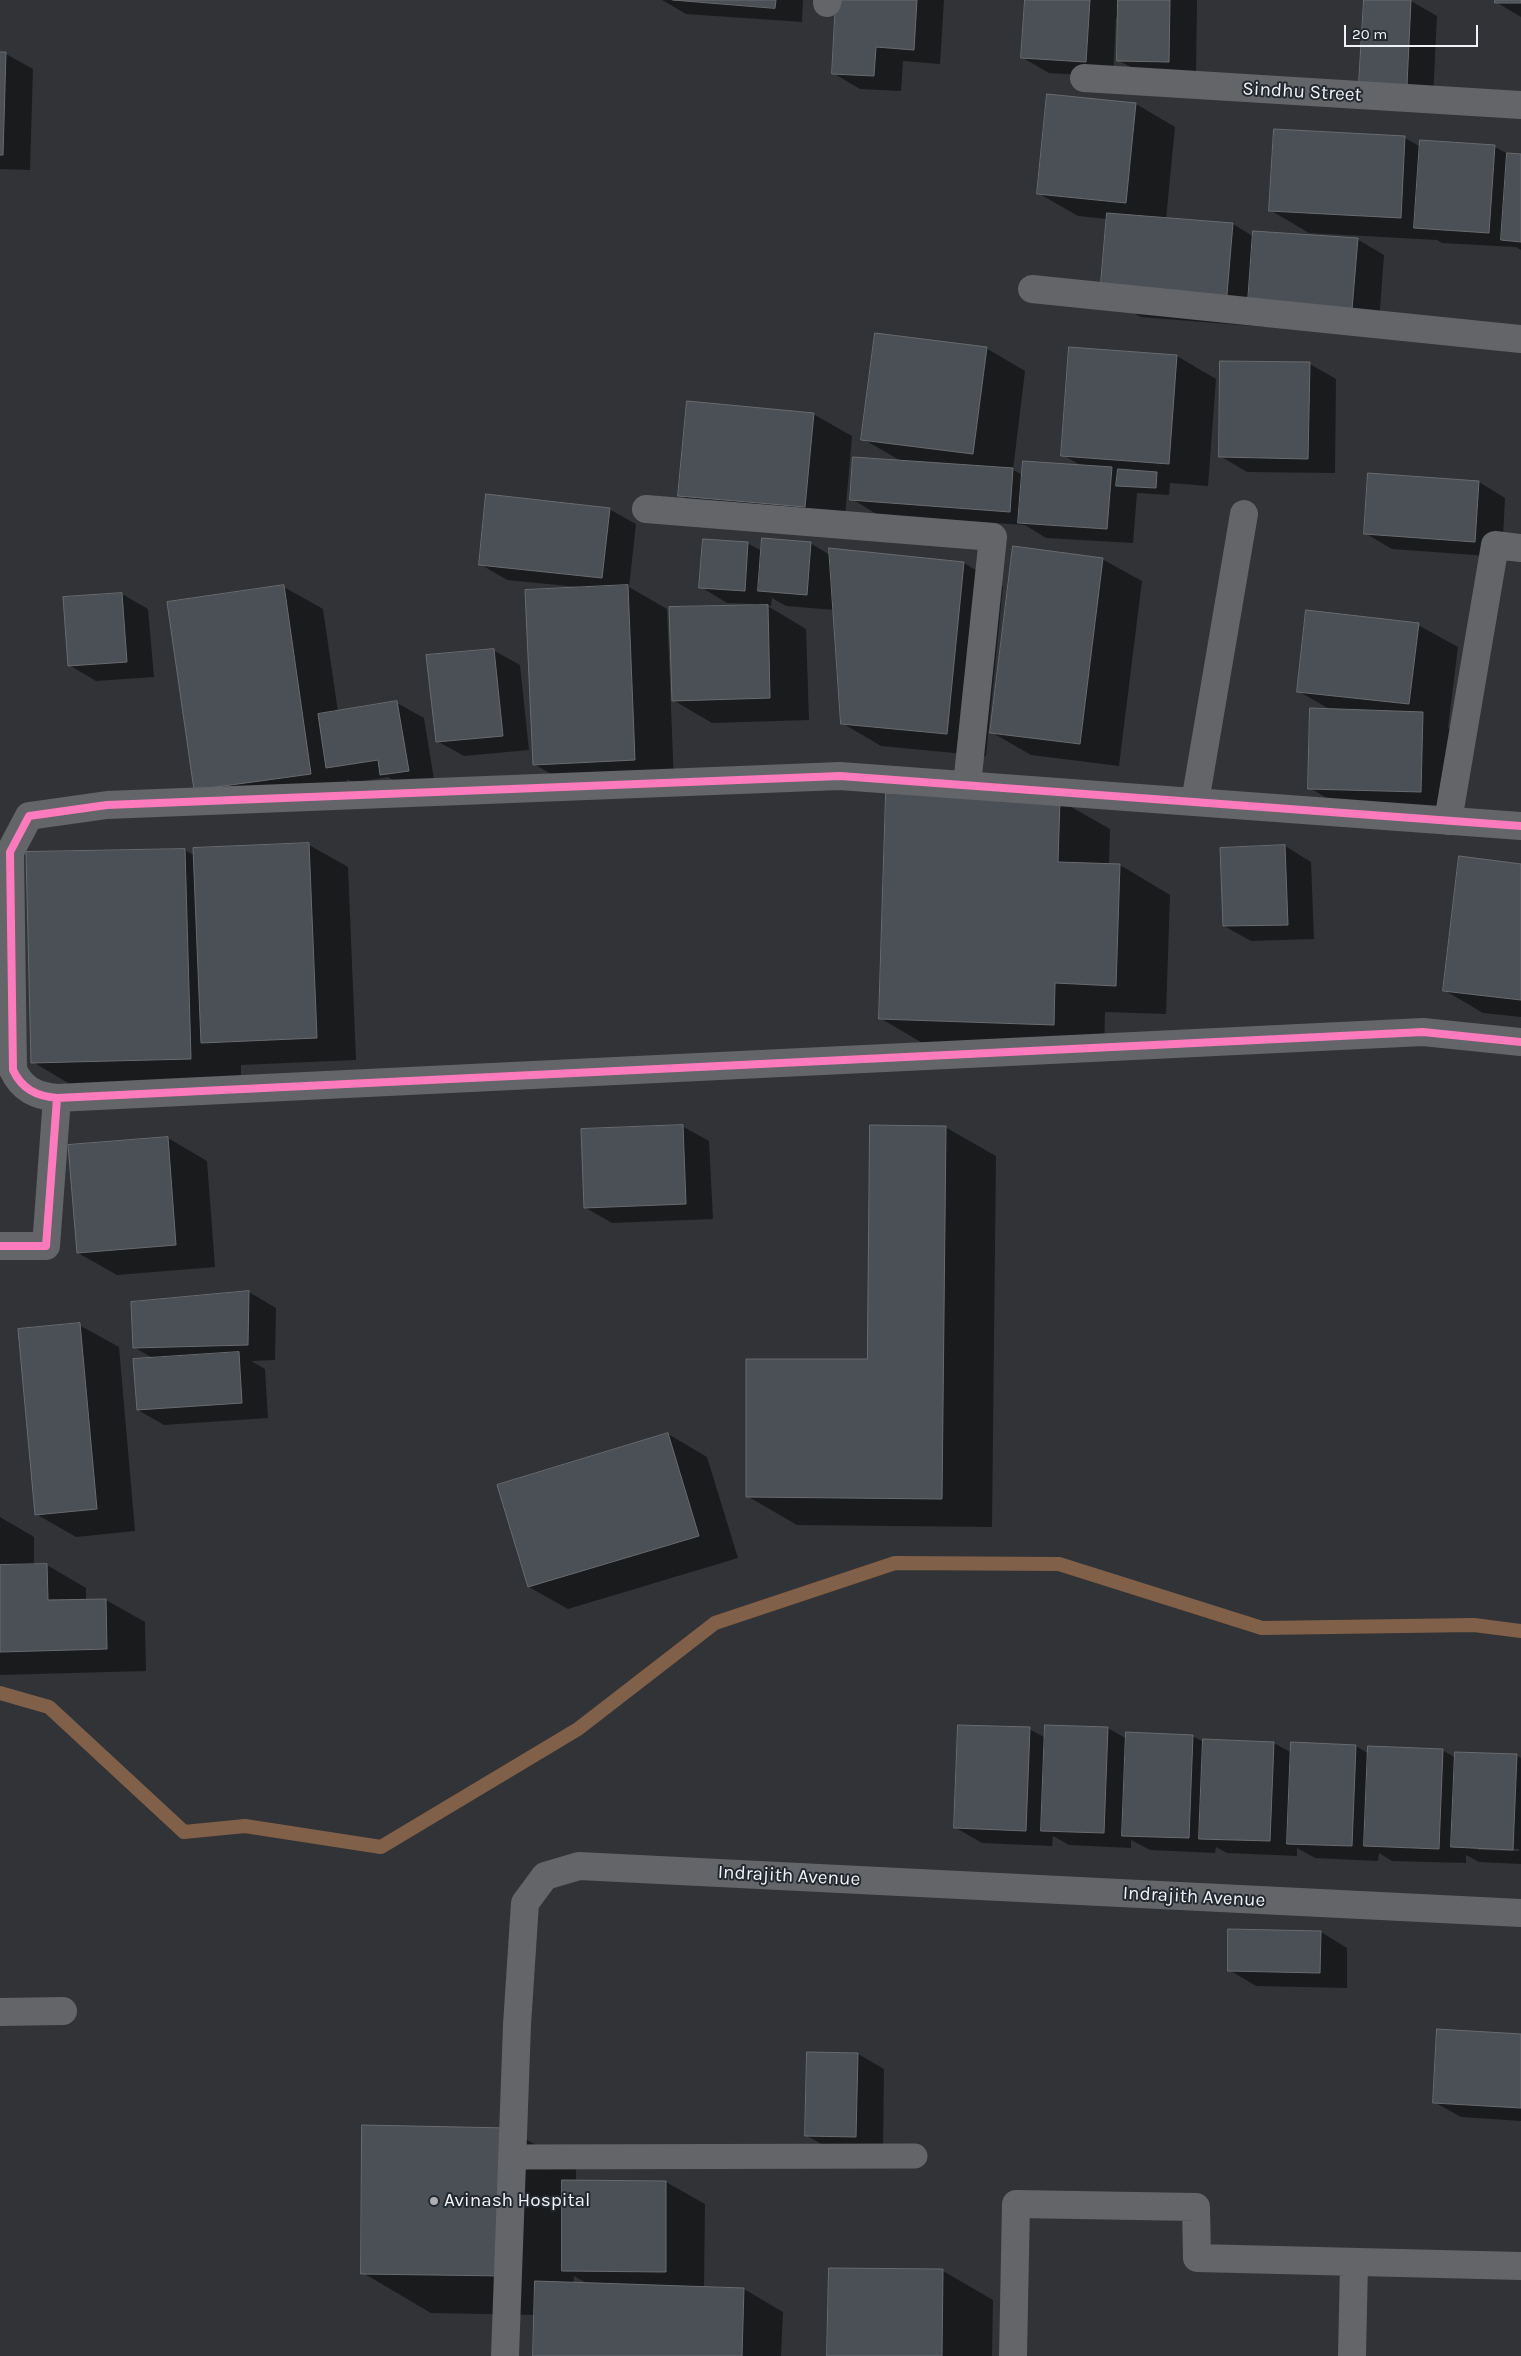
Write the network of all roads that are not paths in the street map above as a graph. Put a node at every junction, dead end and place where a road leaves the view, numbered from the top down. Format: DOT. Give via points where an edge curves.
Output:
graph roads {
  1 [pos="1084,78"];
  2 [pos="1521,105"];
  3 [pos="1032,289"];
  4 [pos="1521,338"];
  5 [pos="646,509"];
  6 [pos="1244,514"];
  7 [pos="1521,548"];
  8 [pos="967,785"];
  9 [pos="1195,802"];
  10 [pos="1448,821"];
  11 [pos="1521,826"];
  12 [pos="1521,1042"];
  13 [pos="57,1098"];
  14 [pos="0,1246"];
  15 [pos="1521,1913"];
  16 [pos="62,2011"];
  17 [pos="0,2012"];
  18 [pos="512,2156"];
  19 [pos="915,2156"];
  20 [pos="1354,2263"];
  21 [pos="1521,2266"];
  22 [pos="505,2356"];
  23 [pos="1013,2356"];
  24 [pos="1352,2356"];
  1 -- 2 [label="street, Sindhu Street"];
  3 -- 4 [label="street"];
  5 -- 8 [label="street" via="993,537"];
  6 -- 9 [label="street"];
  7 -- 10 [label="street" via="1495,545"];
  8 -- 9 [label="street"];
  8 -- 13 [label="street" via="840,776 117,804 28,816 10,852 12,1070 18,1081 29,1090 43,1097"];
  9 -- 10 [label="street"];
  10 -- 11 [label="street"];
  12 -- 13 [label="street" via="1422,1032"];
  13 -- 14 [label="street" via="46,1246"];
  15 -- 18 [label="street, Indrajith Avenue" via="579,1866 545,1876 525,1903"];
  16 -- 17 [label="street"];
  18 -- 19 [label="lane"];
  18 -- 22 [label="street, Indrajith Avenue"];
  20 -- 21 [label="street"];
  20 -- 23 [label="street" via="1197,2258 1196,2207 1016,2204"];
  20 -- 24 [label="street"];
}
